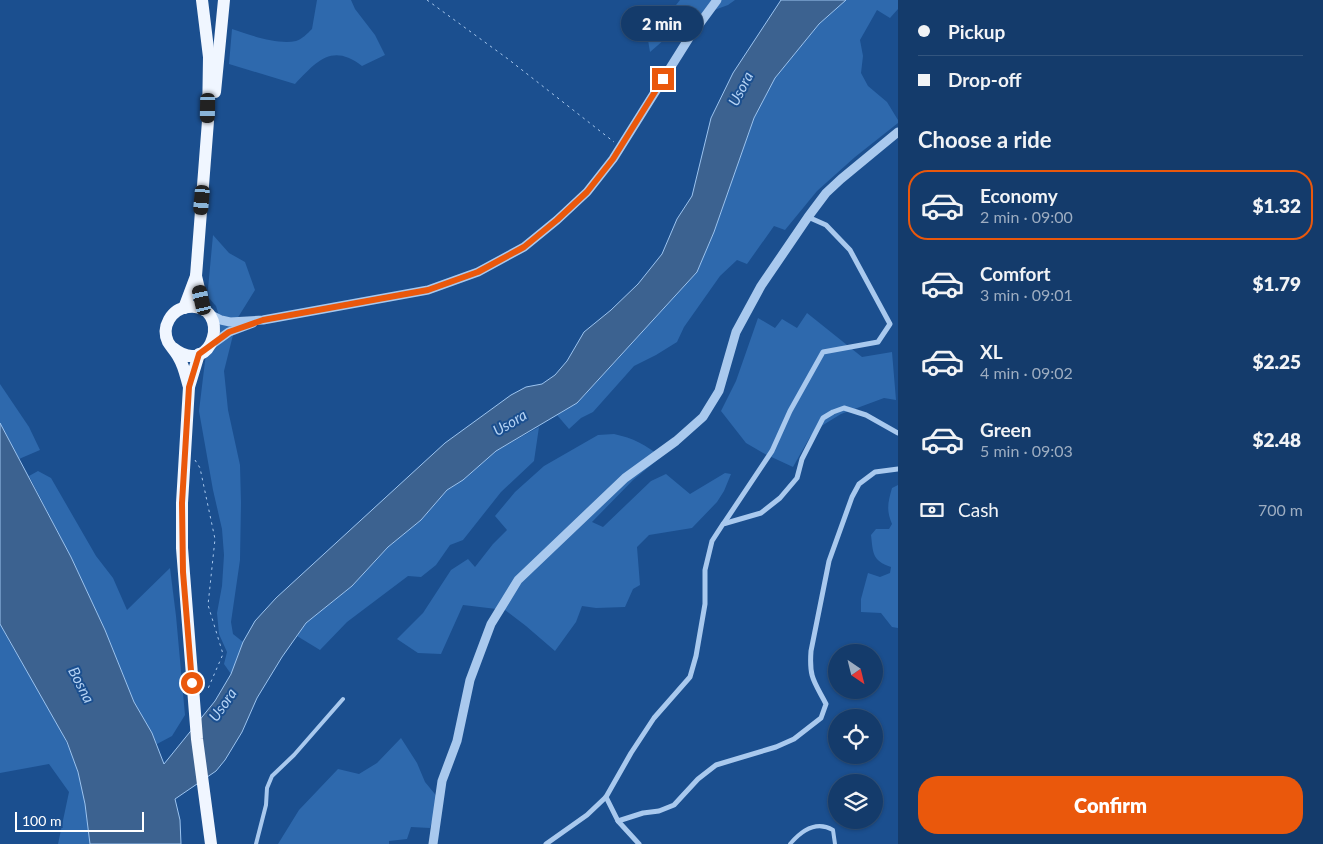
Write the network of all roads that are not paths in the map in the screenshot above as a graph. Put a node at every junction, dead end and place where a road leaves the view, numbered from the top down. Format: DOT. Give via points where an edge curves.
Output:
graph roads {
  1 [pos="224,0"];
  2 [pos="717,0"];
  3 [pos="204,2"];
  4 [pos="208,121"];
  5 [pos="898,132"];
  6 [pos="808,217"];
  7 [pos="196,276"];
  8 [pos="184,308"];
  9 [pos="206,312"];
  10 [pos="263,320"];
  11 [pos="211,345"];
  12 [pos="173,348"];
  13 [pos="199,354"];
  14 [pos="189,387"];
  15 [pos="898,433"];
  16 [pos="898,469"];
  17 [pos="723,524"];
  18 [pos="343,699"];
  19 [pos="606,797"];
  20 [pos="618,821"];
  21 [pos="211,844"];
  22 [pos="256,844"];
  23 [pos="433,844"];
  24 [pos="546,844"];
  25 [pos="639,844"];
  26 [pos="790,844"];
  27 [pos="835,844"];
  1 -- 4 [label="main road" via="218,74"];
  2 -- 10 [label="street" via="688,38 621,147 587,192 524,247 478,272 428,290"];
  3 -- 4 [label="main road" via="209,57"];
  4 -- 7 [label="main road"];
  5 -- 6 [label="street" via="826,193"];
  6 -- 17 [label="street" via="826,225 850,250 890,324 878,342 823,352 772,451"];
  6 -- 23 [label="street" via="761,286 736,332 719,391 703,417 625,478 518,580 491,624 470,680 457,741 442,781"];
  7 -- 8 [label="main road"];
  7 -- 9 [label="main road"];
  8 -- 9 [label="main road"];
  8 -- 12 [label="main road" via="172,315 166,328"];
  9 -- 10 [label="street" via="230,322"];
  9 -- 11 [label="main road" via="215,329"];
  10 -- 11 [label="street" via="229,332"];
  11 -- 13 [label="main road"];
  12 -- 13 [label="main road" via="184,355"];
  12 -- 14 [label="main road"];
  13 -- 14 [label="main road"];
  14 -- 21 [label="main road" via="182,503 183,572 197,739"];
  15 -- 17 [label="street" via="844,408 833,412 823,418 802,459 797,478 780,498 761,513"];
  16 -- 20 [label="street" via="875,472 859,484 829,561 810,665 811,676 826,704 821,718 794,739 716,765 674,805"];
  17 -- 19 [label="street" via="712,541 705,570 705,604 690,676 654,718"];
  18 -- 22 [label="lane" via="272,776"];
  19 -- 20 [label="street"];
  19 -- 24 [label="street"];
  20 -- 25 [label="street"];
  26 -- 27 [label="lane" via="800,832 821,827 833,830"];
}
